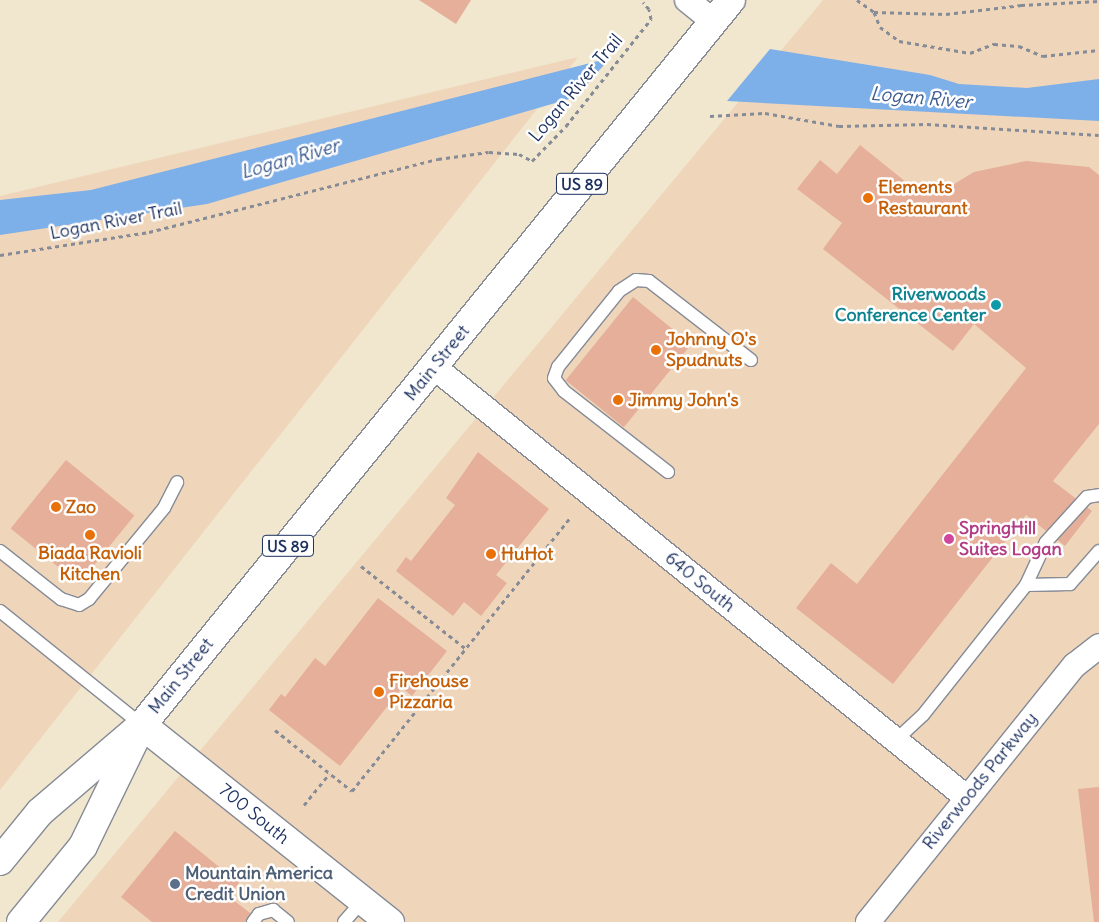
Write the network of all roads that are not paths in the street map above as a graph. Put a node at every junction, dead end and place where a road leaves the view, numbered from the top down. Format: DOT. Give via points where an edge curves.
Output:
graph roads {
  1 [pos="687,0"];
  2 [pos="731,0"];
  3 [pos="714,22"];
  4 [pos="751,360"];
  5 [pos="434,367"];
  6 [pos="668,472"];
  7 [pos="177,482"];
  8 [pos="1099,494"];
  9 [pos="0,551"];
  10 [pos="1099,551"];
  11 [pos="1026,585"];
  12 [pos="0,611"];
  13 [pos="1099,646"];
  14 [pos="142,724"];
  15 [pos="896,740"];
  16 [pos="966,796"];
  17 [pos="0,861"];
  18 [pos="363,900"];
  19 [pos="21,922"];
  20 [pos="253,922"];
  21 [pos="288,922"];
  22 [pos="344,922"];
  23 [pos="390,922"];
  24 [pos="868,922"];
  1 -- 3 [label="street"];
  2 -- 3 [label="main road, Main Street / US 89"];
  3 -- 5 [label="main road, Main Street / US 89"];
  4 -- 6 [label="lane" via="649,281 636,280 619,291 558,367 554,378 564,391"];
  5 -- 14 [label="main road, Main Street / US 89"];
  5 -- 15 [label="street, 640 South"];
  7 -- 9 [label="lane" via="164,508 89,599 80,605 61,599"];
  8 -- 11 [label="lane" via="1087,497 1046,542"];
  10 -- 11 [label="lane" via="1070,584"];
  11 -- 15 [label="lane" via="923,715"];
  12 -- 14 [label="lane"];
  13 -- 16 [label="street, Riverwoods Parkway" via="1075,665"];
  14 -- 17 [label="main road, Main Street / US 89" via="40,812"];
  14 -- 18 [label="main road, 700 South"];
  14 -- 19 [label="main road, Main Street / US 89" via="83,846"];
  15 -- 16 [label="street, 640 South"];
  16 -- 24 [label="street, Riverwoods Parkway"];
  18 -- 22 [label="lane"];
  18 -- 23 [label="main road, 700 South"];
  20 -- 21 [label="lane" via="259,914 273,910"];
}
